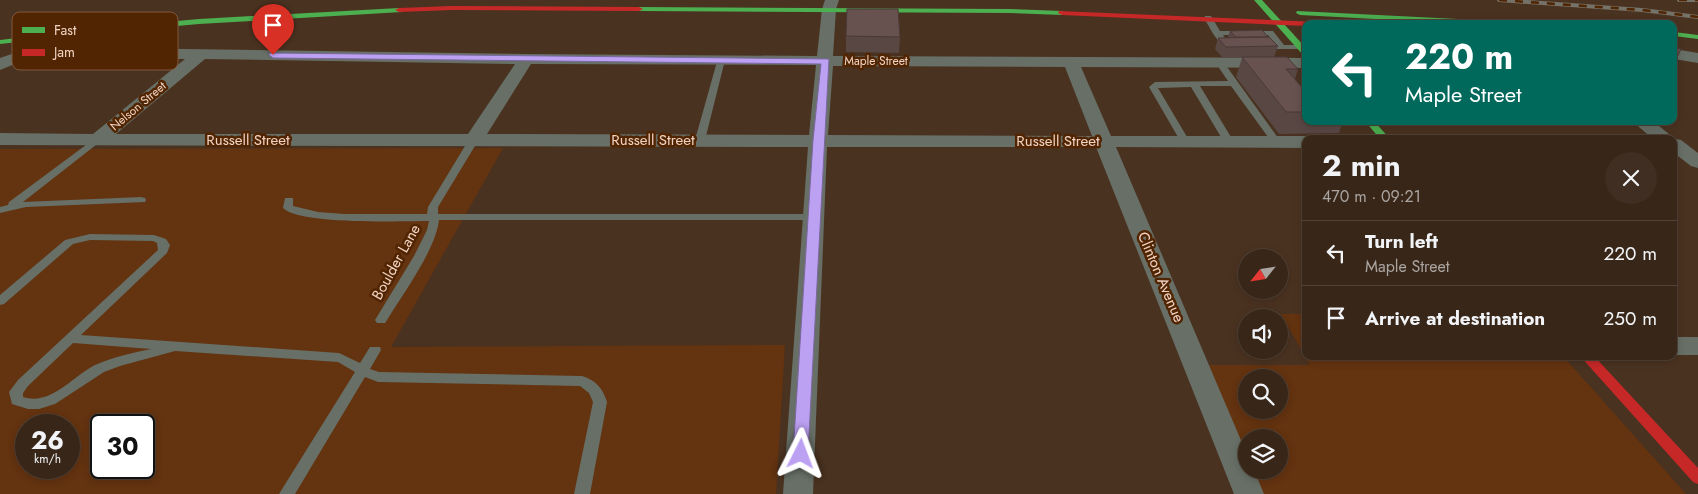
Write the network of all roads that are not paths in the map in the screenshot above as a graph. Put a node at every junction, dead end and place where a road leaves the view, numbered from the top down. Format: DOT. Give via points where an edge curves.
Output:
graph roads {
  1 [pos="378,0"];
  2 [pos="1259,1"];
  3 [pos="836,3"];
  4 [pos="1268,12"];
  5 [pos="178,13"];
  6 [pos="1208,18"];
  7 [pos="1429,20"];
  8 [pos="178,22"];
  9 [pos="1277,22"];
  10 [pos="1302,23"];
  11 [pos="1216,33"];
  12 [pos="1677,34"];
  13 [pos="1698,37"];
  14 [pos="1677,43"];
  15 [pos="1243,46"];
  16 [pos="1253,46"];
  17 [pos="1698,46"];
  18 [pos="1282,47"];
  19 [pos="1302,52"];
  20 [pos="1302,53"];
  21 [pos="178,54"];
  22 [pos="201,54"];
  23 [pos="1302,54"];
  24 [pos="1677,54"];
  25 [pos="1698,58"];
  26 [pos="12,59"];
  27 [pos="526,59"];
  28 [pos="721,60"];
  29 [pos="826,61"];
  30 [pos="1071,62"];
  31 [pos="1219,62"];
  32 [pos="0,65"];
  33 [pos="1233,83"];
  34 [pos="1194,84"];
  35 [pos="1373,125"];
  36 [pos="1647,125"];
  37 [pos="1381,135"];
  38 [pos="1660,135"];
  39 [pos="0,139"];
  40 [pos="98,139"];
  41 [pos="700,140"];
  42 [pos="818,140"];
  43 [pos="1698,140"];
  44 [pos="473,141"];
  45 [pos="1104,141"];
  46 [pos="1185,142"];
  47 [pos="1229,142"];
  48 [pos="1276,142"];
  49 [pos="1302,142"];
  50 [pos="1677,142"];
  51 [pos="1677,144"];
  52 [pos="1698,162"];
  53 [pos="141,200"];
  54 [pos="289,200"];
  55 [pos="5,208"];
  56 [pos="814,217"];
  57 [pos="432,218"];
  58 [pos="0,301"];
  59 [pos="381,320"];
  60 [pos="72,339"];
  61 [pos="179,346"];
  62 [pos="1677,346"];
  63 [pos="1698,346"];
  64 [pos="375,350"];
  65 [pos="1590,360"];
  66 [pos="363,371"];
  67 [pos="1698,478"];
  68 [pos="287,494"];
  69 [pos="582,494"];
  70 [pos="798,494"];
  71 [pos="1249,494"];
  1 -- 5 [label="main road"];
  2 -- 4 [label="main road"];
  3 -- 4 [label="main road" via="1092,4"];
  3 -- 6 [label="main road"];
  3 -- 8 [label="main road" via="370,10"];
  3 -- 29 [label="street"];
  4 -- 7 [label="main road"];
  4 -- 9 [label="main road"];
  6 -- 9 [label="main road"];
  6 -- 11 [label="lane"];
  9 -- 10 [label="main road"];
  9 -- 19 [label="main road"];
  11 -- 15 [label="lane" via="1224,43"];
  11 -- 18 [label="lane" via="1270,33"];
  12 -- 13 [label="main road"];
  14 -- 17 [label="main road"];
  16 -- 18 [label="lane"];
  18 -- 20 [label="lane"];
  21 -- 22 [label="street, Maple Street"];
  22 -- 27 [label="street, Maple Street"];
  22 -- 40 [label="street, Nelson Street"];
  23 -- 31 [label="street, Maple Street"];
  24 -- 25 [label="street"];
  26 -- 32 [label="street, Maple Street"];
  27 -- 28 [label="street, Maple Street"];
  27 -- 44 [label="street"];
  28 -- 29 [label="street, Maple Street"];
  28 -- 41 [label="lane"];
  29 -- 30 [label="street, Maple Street"];
  29 -- 42 [label="street"];
  30 -- 31 [label="street, Maple Street"];
  30 -- 45 [label="street, Clinton Avenue"];
  31 -- 33 [label="lane"];
  33 -- 34 [label="lane"];
  33 -- 48 [label="lane"];
  34 -- 46 [label="lane" via="1158,84 1153,87"];
  34 -- 47 [label="lane"];
  35 -- 37 [label="main road"];
  36 -- 38 [label="street"];
  39 -- 40 [label="street, Russell Street"];
  40 -- 44 [label="street, Russell Street"];
  40 -- 55 [label="lane"];
  41 -- 42 [label="street, Russell Street"];
  41 -- 44 [label="street, Russell Street"];
  42 -- 45 [label="street, Russell Street"];
  42 -- 56 [label="street"];
  43 -- 50 [label="street"];
  44 -- 57 [label="lane, Boulder Lane" via="433,207"];
  45 -- 46 [label="street, Russell Street"];
  45 -- 71 [label="street, Clinton Avenue"];
  46 -- 47 [label="street, Russell Street"];
  47 -- 48 [label="street, Russell Street"];
  48 -- 49 [label="street, Russell Street"];
  51 -- 52 [label="street"];
  53 -- 55 [label="lane" via="26,204"];
  54 -- 57 [label="lane" via="288,208 300,214"];
  56 -- 57 [label="lane"];
  56 -- 70 [label="street"];
  57 -- 59 [label="lane, Boulder Lane" via="434,222 429,239"];
  58 -- 60 [label="lane" via="69,242 90,236 162,241 162,251"];
  60 -- 61 [label="lane"];
  60 -- 61 [label="lane" via="23,383 16,392 17,400 25,404 47,401 100,368"];
  61 -- 66 [label="lane" via="338,358"];
  62 -- 63 [label="street"];
  64 -- 66 [label="lane"];
  65 -- 67 [label="main road"];
  66 -- 68 [label="lane"];
  66 -- 69 [label="lane" via="378,377 589,384 597,392 600,402"];
}
